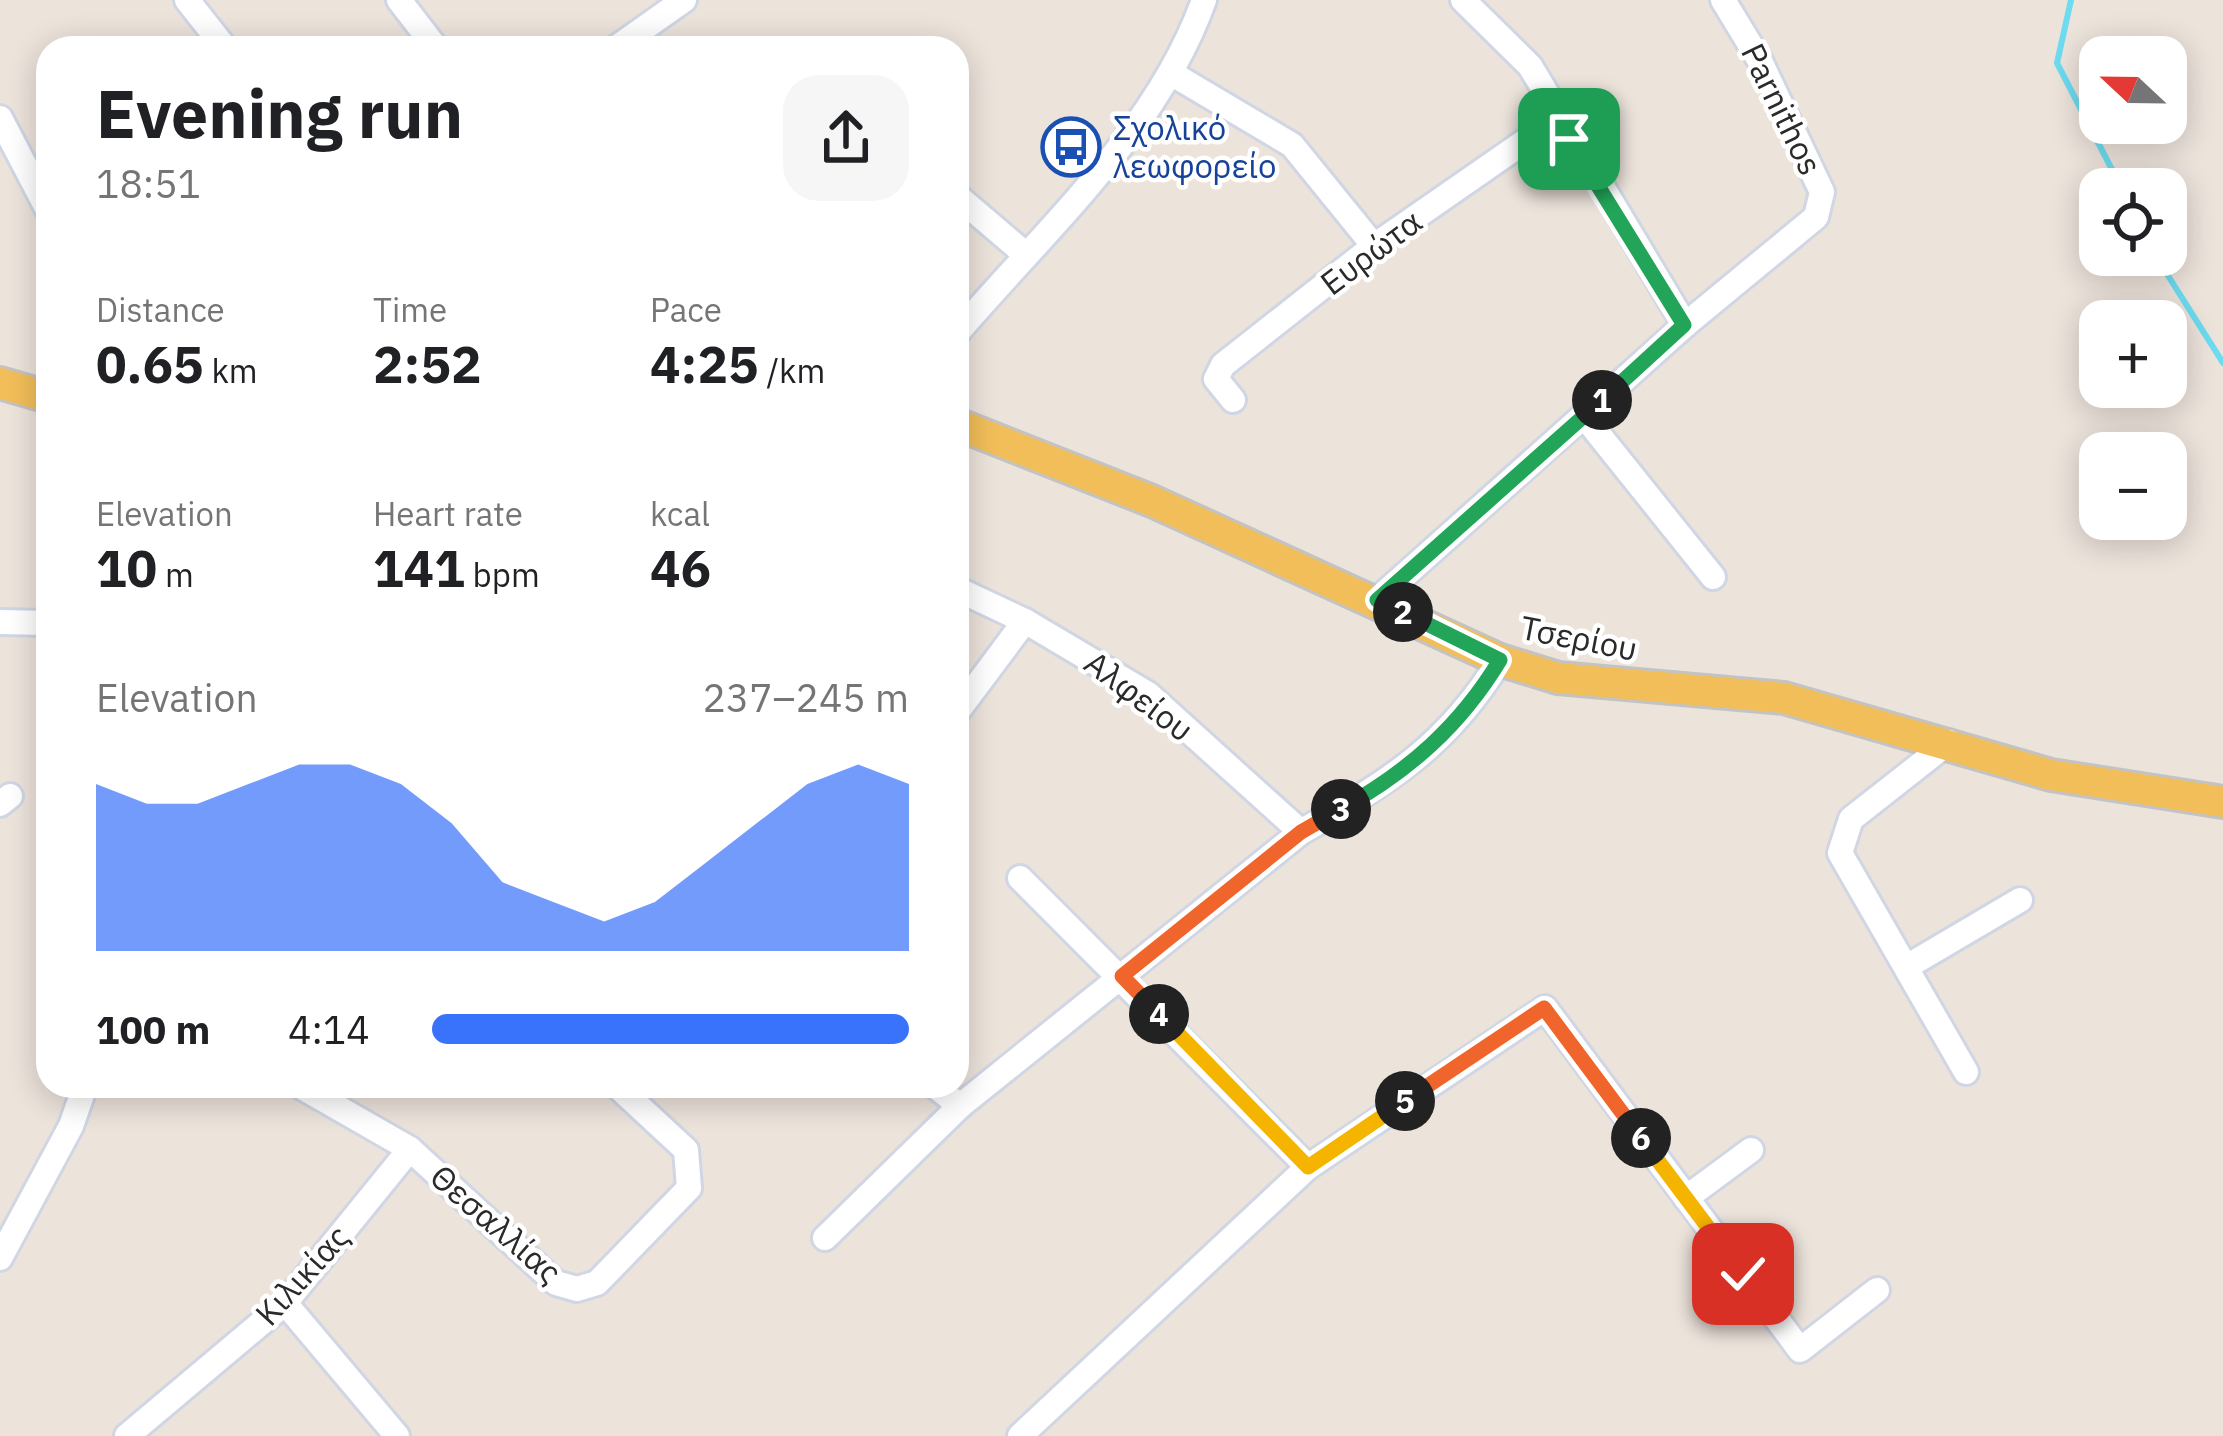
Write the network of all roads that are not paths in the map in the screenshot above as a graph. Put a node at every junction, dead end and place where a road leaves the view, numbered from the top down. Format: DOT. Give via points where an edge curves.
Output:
graph roads {
  1 [pos="399,0"];
  2 [pos="684,0"];
  3 [pos="1204,0"];
  4 [pos="1463,0"];
  5 [pos="1723,0"];
  6 [pos="197,3"];
  7 [pos="218,36"];
  8 [pos="427,36"];
  9 [pos="633,36"];
  10 [pos="1174,75"];
  11 [pos="0,118"];
  12 [pos="1557,119"];
  13 [pos="36,187"];
  14 [pos="969,206"];
  15 [pos="1374,246"];
  16 [pos="1025,254"];
  17 [pos="969,319"];
  18 [pos="1684,325"];
  19 [pos="36,379"];
  20 [pos="3,383"];
  21 [pos="36,394"];
  22 [pos="1234,400"];
  23 [pos="1584,416"];
  24 [pos="969,429"];
  25 [pos="1714,577"];
  26 [pos="969,595"];
  27 [pos="1377,600"];
  28 [pos="1025,621"];
  29 [pos="0,622"];
  30 [pos="36,623"];
  31 [pos="1500,660"];
  32 [pos="969,696"];
  33 [pos="1949,742"];
  34 [pos="2223,802"];
  35 [pos="1301,832"];
  36 [pos="1020,878"];
  37 [pos="2020,900"];
  38 [pos="1908,966"];
  39 [pos="1122,976"];
  40 [pos="1966,1072"];
  41 [pos="81,1098"];
  42 [pos="320,1098"];
  43 [pos="630,1098"];
  44 [pos="950,1098"];
  45 [pos="960,1106"];
  46 [pos="410,1148"];
  47 [pos="1750,1150"];
  48 [pos="1308,1167"];
  49 [pos="1686,1198"];
  50 [pos="825,1238"];
  51 [pos="0,1258"];
  52 [pos="1877,1290"];
  53 [pos="285,1303"];
  54 [pos="127,1436"];
  55 [pos="397,1436"];
  56 [pos="1020,1436"];
  1 -- 8 [label="street"];
  2 -- 9 [label="street"];
  3 -- 10 [label="street"];
  4 -- 12 [label="street" via="1530,66"];
  5 -- 18 [label="street, Parnithos" via="1760,62 1822,203 1816,217"];
  6 -- 7 [label="street"];
  10 -- 15 [label="street" via="1292,145"];
  10 -- 16 [label="street"];
  11 -- 13 [label="street"];
  12 -- 15 [label="street, Ευρώτα"];
  12 -- 18 [label="street"];
  14 -- 16 [label="street"];
  15 -- 22 [label="street, Ευρώτα" via="1222,365 1216,379"];
  16 -- 17 [label="street"];
  18 -- 23 [label="street, Parnithos"];
  19 -- 20 [label="main road"];
  20 -- 21 [label="main road"];
  23 -- 25 [label="street"];
  23 -- 27 [label="street, Parnithos"];
  24 -- 27 [label="main road, Τσερίου"];
  26 -- 28 [label="street, Αλφείου"];
  27 -- 31 [label="main road, Τσερίου"];
  28 -- 32 [label="street"];
  28 -- 35 [label="street, Αλφείου" via="1148,694"];
  29 -- 30 [label="street"];
  31 -- 33 [label="main road, Τσερίου" via="1558,678 1784,698"];
  31 -- 35 [label="street" via="1443,739"];
  33 -- 34 [label="main road, Τσερίου" via="2051,776"];
  33 -- 38 [label="street" via="1851,819 1841,836 1840,853"];
  35 -- 39 [label="street"];
  36 -- 39 [label="street"];
  37 -- 38 [label="street"];
  38 -- 40 [label="street"];
  39 -- 45 [label="street"];
  39 -- 48 [label="street"];
  41 -- 51 [label="street"];
  42 -- 46 [label="street, Θεσαλλίας"];
  43 -- 46 [label="street, Θεσαλλίας" via="691,1162 684,1198 597,1282 577,1289 556,1283"];
  44 -- 45 [label="street"];
  45 -- 50 [label="street"];
  46 -- 53 [label="street, Κιλικίας"];
  47 -- 49 [label="street"];
  48 -- 49 [label="street" via="1544,1008"];
  48 -- 56 [label="street"];
  49 -- 52 [label="street" via="1800,1350"];
  53 -- 54 [label="street, Κιλικίας"];
  53 -- 55 [label="street"];
}
